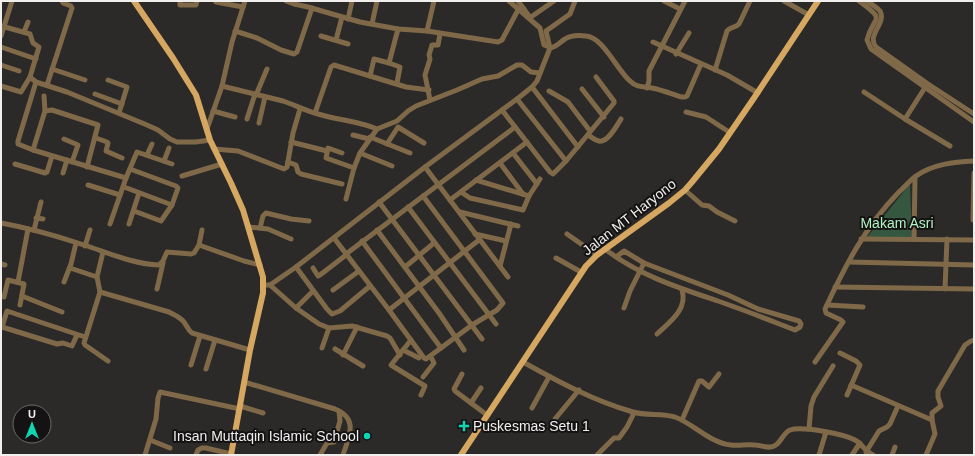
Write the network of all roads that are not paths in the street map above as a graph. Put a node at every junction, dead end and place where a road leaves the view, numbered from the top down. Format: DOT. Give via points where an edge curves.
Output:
graph roads {
  1 [pos="12,1"];
  2 [pos="62,1"];
  3 [pos="134,1"];
  4 [pos="180,1"];
  5 [pos="197,1"];
  6 [pos="245,1"];
  7 [pos="286,1"];
  8 [pos="352,1"];
  9 [pos="377,1"];
  10 [pos="434,1"];
  11 [pos="509,1"];
  12 [pos="554,1"];
  13 [pos="575,1"];
  14 [pos="664,1"];
  15 [pos="685,1"];
  16 [pos="750,1"];
  17 [pos="784,1"];
  18 [pos="818,1"];
  19 [pos="859,1"];
  20 [pos="867,1"];
  21 [pos="216,2"];
  22 [pos="520,2"];
  23 [pos="243,7"];
  24 [pos="312,8"];
  25 [pos="680,8"];
  26 [pos="521,9"];
  27 [pos="809,15"];
  28 [pos="342,17"];
  29 [pos="348,19"];
  30 [pos="28,22"];
  31 [pos="372,24"];
  32 [pos="5,27"];
  33 [pos="398,29"];
  34 [pos="235,31"];
  35 [pos="427,31"];
  36 [pos="24,32"];
  37 [pos="689,33"];
  38 [pos="440,34"];
  39 [pos="1,36"];
  40 [pos="321,36"];
  41 [pos="336,40"];
  42 [pos="653,42"];
  43 [pos="348,44"];
  44 [pos="1,47"];
  45 [pos="549,47"];
  46 [pos="660,47"];
  47 [pos="676,54"];
  48 [pos="886,56"];
  49 [pos="36,59"];
  50 [pos="389,63"];
  51 [pos="701,64"];
  52 [pos="1,65"];
  53 [pos="52,68"];
  54 [pos="267,69"];
  55 [pos="716,70"];
  56 [pos="19,71"];
  57 [pos="538,73"];
  58 [pos="370,76"];
  59 [pos="30,77"];
  60 [pos="596,77"];
  61 [pos="85,80"];
  62 [pos="108,80"];
  63 [pos="36,82"];
  64 [pos="397,83"];
  65 [pos="47,85"];
  66 [pos="1,86"];
  67 [pos="222,86"];
  68 [pos="926,86"];
  69 [pos="532,87"];
  70 [pos="582,88"];
  71 [pos="647,88"];
  72 [pos="429,90"];
  73 [pos="549,91"];
  74 [pos="864,92"];
  75 [pos="758,93"];
  76 [pos="95,94"];
  77 [pos="256,94"];
  78 [pos="44,96"];
  79 [pos="265,97"];
  80 [pos="517,99"];
  81 [pos="430,100"];
  82 [pos="122,104"];
  83 [pos="300,109"];
  84 [pos="502,110"];
  85 [pos="45,111"];
  86 [pos="212,111"];
  87 [pos="686,112"];
  88 [pos="119,113"];
  89 [pos="315,113"];
  90 [pos="974,114"];
  91 [pos="235,116"];
  92 [pos="604,117"];
  93 [pos="246,119"];
  94 [pos="621,119"];
  95 [pos="905,119"];
  96 [pos="974,122"];
  97 [pos="259,123"];
  98 [pos="515,126"];
  99 [pos="377,129"];
  100 [pos="206,130"];
  101 [pos="729,132"];
  102 [pos="589,133"];
  103 [pos="353,135"];
  104 [pos="96,138"];
  105 [pos="370,138"];
  106 [pos="64,139"];
  107 [pos="210,140"];
  108 [pos="291,142"];
  109 [pos="527,142"];
  110 [pos="424,143"];
  111 [pos="152,144"];
  112 [pos="387,144"];
  113 [pos="950,146"];
  114 [pos="578,147"];
  115 [pos="169,148"];
  116 [pos="214,149"];
  117 [pos="34,150"];
  118 [pos="327,151"];
  119 [pos="342,153"];
  120 [pos="360,153"];
  121 [pos="410,153"];
  122 [pos="513,153"];
  123 [pos="147,155"];
  124 [pos="52,156"];
  125 [pos="122,158"];
  126 [pos="974,160"];
  127 [pos="69,161"];
  128 [pos="164,161"];
  129 [pos="566,161"];
  130 [pos="288,162"];
  131 [pos="500,163"];
  132 [pos="15,164"];
  133 [pos="172,164"];
  134 [pos="222,164"];
  135 [pos="392,166"];
  136 [pos="87,167"];
  137 [pos="425,167"];
  138 [pos="354,168"];
  139 [pos="130,169"];
  140 [pos="63,173"];
  141 [pos="974,173"];
  142 [pos="182,176"];
  143 [pos="915,176"];
  144 [pos="126,178"];
  145 [pos="476,180"];
  146 [pos="342,184"];
  147 [pos="438,184"];
  148 [pos="88,185"];
  149 [pos="124,187"];
  150 [pos="684,190"];
  151 [pos="461,192"];
  152 [pos="139,193"];
  153 [pos="523,194"];
  154 [pos="120,195"];
  155 [pos="423,196"];
  156 [pos="529,196"];
  157 [pos="346,199"];
  158 [pos="450,200"];
  159 [pos="41,202"];
  160 [pos="379,202"];
  161 [pos="172,205"];
  162 [pos="408,207"];
  163 [pos="134,211"];
  164 [pos="460,212"];
  165 [pos="36,218"];
  166 [pos="43,219"];
  167 [pos="392,219"];
  168 [pos="974,220"];
  169 [pos="309,221"];
  170 [pos="735,221"];
  171 [pos="1,223"];
  172 [pos="110,224"];
  173 [pos="129,224"];
  174 [pos="511,224"];
  175 [pos="518,226"];
  176 [pos="248,227"];
  177 [pos="260,228"];
  178 [pos="31,229"];
  179 [pos="90,230"];
  180 [pos="202,230"];
  181 [pos="377,230"];
  182 [pos="476,234"];
  183 [pos="567,234"];
  184 [pos="334,238"];
  185 [pos="291,239"];
  186 [pos="861,239"];
  187 [pos="914,239"];
  188 [pos="947,239"];
  189 [pos="480,240"];
  190 [pos="974,240"];
  191 [pos="506,241"];
  192 [pos="362,242"];
  193 [pos="76,243"];
  194 [pos="434,243"];
  195 [pos="199,245"];
  196 [pos="85,246"];
  197 [pos="605,249"];
  198 [pos="464,251"];
  199 [pos="102,252"];
  200 [pos="346,254"];
  201 [pos="597,255"];
  202 [pos="419,256"];
  203 [pos="616,257"];
  204 [pos="556,258"];
  205 [pos="163,261"];
  206 [pos="849,262"];
  207 [pos="449,263"];
  208 [pos="644,263"];
  209 [pos="946,264"];
  210 [pos="260,265"];
  211 [pos="974,265"];
  212 [pos="500,266"];
  213 [pos="296,267"];
  214 [pos="405,267"];
  215 [pos="70,268"];
  216 [pos="313,268"];
  217 [pos="640,270"];
  218 [pos="359,271"];
  219 [pos="581,272"];
  220 [pos="434,274"];
  221 [pos="96,277"];
  222 [pos="508,277"];
  223 [pos="18,282"];
  224 [pos="64,282"];
  225 [pos="267,285"];
  226 [pos="370,286"];
  227 [pos="420,286"];
  228 [pos="835,287"];
  229 [pos="157,289"];
  230 [pos="945,289"];
  231 [pos="974,289"];
  232 [pos="333,290"];
  233 [pos="682,290"];
  234 [pos="313,291"];
  235 [pos="100,292"];
  236 [pos="728,295"];
  237 [pos="22,296"];
  238 [pos="4,297"];
  239 [pos="405,298"];
  240 [pos="719,301"];
  241 [pos="20,305"];
  242 [pos="827,305"];
  243 [pos="863,306"];
  244 [pos="296,308"];
  245 [pos="624,308"];
  246 [pos="389,310"];
  247 [pos="62,312"];
  248 [pos="489,314"];
  249 [pos="496,324"];
  250 [pos="472,325"];
  251 [pos="357,327"];
  252 [pos="329,328"];
  253 [pos="657,334"];
  254 [pos="77,335"];
  255 [pos="200,336"];
  256 [pos="85,337"];
  257 [pos="456,337"];
  258 [pos="482,339"];
  259 [pos="215,340"];
  260 [pos="411,340"];
  261 [pos="974,340"];
  262 [pos="322,348"];
  263 [pos="441,348"];
  264 [pos="335,349"];
  265 [pos="250,350"];
  266 [pos="464,350"];
  267 [pos="402,352"];
  268 [pos="840,353"];
  269 [pos="343,355"];
  270 [pos="431,357"];
  271 [pos="419,358"];
  272 [pos="108,361"];
  273 [pos="522,362"];
  274 [pos="815,362"];
  275 [pos="191,365"];
  276 [pos="363,366"];
  277 [pos="833,366"];
  278 [pos="206,369"];
  279 [pos="462,374"];
  280 [pos="719,374"];
  281 [pos="423,377"];
  282 [pos="549,377"];
  283 [pos="244,382"];
  284 [pos="851,385"];
  285 [pos="481,388"];
  286 [pos="579,390"];
  287 [pos="421,395"];
  288 [pos="847,395"];
  289 [pos="471,403"];
  290 [pos="898,406"];
  291 [pos="240,408"];
  292 [pos="532,408"];
  293 [pos="339,411"];
  294 [pos="263,413"];
  295 [pos="634,413"];
  296 [pos="487,415"];
  297 [pos="555,419"];
  298 [pos="682,420"];
  299 [pos="932,420"];
  300 [pos="809,428"];
  301 [pos="826,432"];
  302 [pos="150,440"];
  303 [pos="860,443"];
  304 [pos="896,447"];
  305 [pos="170,448"];
  306 [pos="464,454"];
  307 [pos="870,454"];
  308 [pos="145,455"];
  309 [pos="196,455"];
  310 [pos="231,455"];
  311 [pos="322,455"];
  312 [pos="343,455"];
  313 [pos="597,455"];
  314 [pos="819,455"];
  315 [pos="852,455"];
  316 [pos="892,455"];
  317 [pos="926,455"];
  1 -- 32 [label="street"];
  2 -- 53 [label="street" via="72,8"];
  3 -- 100 [label="main road" via="196,95"];
  4 -- 5 [label="street" via="180,5 196,5"];
  6 -- 23 [label="street"];
  7 -- 24 [label="street"];
  8 -- 29 [label="street"];
  9 -- 31 [label="street"];
  10 -- 35 [label="street"];
  11 -- 26 [label="street"];
  12 -- 26 [label="street" via="532,17"];
  13 -- 45 [label="street" via="570,14 546,31"];
  14 -- 25 [label="street"];
  15 -- 25 [label="street"];
  16 -- 55 [label="street" via="739,24 727,31"];
  17 -- 27 [label="street"];
  18 -- 27 [label="main road, Jalan MT Haryono"];
  19 -- 48 [label="street" via="876,15 867,40 868,45"];
  20 -- 48 [label="street" via="877,8 882,16 873,43"];
  21 -- 23 [label="street"];
  22 -- 26 [label="street"];
  23 -- 34 [label="street"];
  24 -- 28 [label="street"];
  24 -- 34 [label="street" via="294,54"];
  25 -- 46 [label="street"];
  26 -- 38 [label="street" via="500,42"];
  26 -- 45 [label="street" via="540,28 544,45"];
  27 -- 75 [label="main road, Jalan MT Haryono"];
  28 -- 29 [label="street"];
  28 -- 41 [label="street"];
  29 -- 31 [label="street"];
  30 -- 36 [label="street"];
  31 -- 33 [label="street"];
  32 -- 36 [label="street"];
  32 -- 39 [label="street"];
  33 -- 35 [label="street"];
  33 -- 50 [label="street"];
  34 -- 67 [label="street"];
  35 -- 38 [label="street"];
  36 -- 49 [label="street" via="30,34 32,43 39,47"];
  37 -- 47 [label="street"];
  38 -- 72 [label="street" via="438,45 432,45 429,55 426,72"];
  40 -- 41 [label="street"];
  41 -- 43 [label="street"];
  42 -- 46 [label="street"];
  44 -- 49 [label="street"];
  45 -- 57 [label="street"];
  45 -- 71 [label="street" via="555,47 570,36 588,36 597,41 631,83"];
  46 -- 47 [label="street"];
  46 -- 71 [label="street" via="648,72"];
  47 -- 51 [label="street"];
  48 -- 68 [label="street"];
  49 -- 59 [label="street"];
  50 -- 58 [label="street" via="374,59"];
  50 -- 64 [label="street" via="400,67"];
  51 -- 55 [label="street"];
  51 -- 71 [label="street" via="686,97"];
  52 -- 56 [label="street"];
  53 -- 61 [label="street"];
  53 -- 65 [label="street"];
  54 -- 77 [label="street"];
  55 -- 75 [label="street"];
  57 -- 69 [label="street"];
  57 -- 81 [label="street" via="517,65 498,76 482,79"];
  58 -- 64 [label="street"];
  58 -- 89 [label="street" via="332,66"];
  59 -- 63 [label="street"];
  59 -- 66 [label="street" via="21,92"];
  60 -- 92 [label="street" via="615,102"];
  62 -- 82 [label="street" via="127,87"];
  63 -- 65 [label="street"];
  63 -- 117 [label="street" via="18,142 19,145"];
  64 -- 72 [label="street"];
  65 -- 88 [label="street"];
  67 -- 77 [label="street"];
  67 -- 86 [label="street"];
  68 -- 90 [label="street"];
  68 -- 95 [label="street"];
  68 -- 96 [label="street"];
  69 -- 80 [label="street"];
  69 -- 114 [label="street"];
  70 -- 92 [label="street"];
  72 -- 81 [label="street"];
  73 -- 102 [label="street" via="568,102"];
  74 -- 95 [label="street"];
  75 -- 101 [label="main road, Jalan MT Haryono"];
  76 -- 82 [label="street"];
  77 -- 79 [label="street"];
  77 -- 93 [label="street"];
  78 -- 85 [label="street"];
  79 -- 83 [label="street" via="291,103"];
  79 -- 97 [label="street"];
  80 -- 84 [label="street"];
  80 -- 129 [label="street"];
  81 -- 99 [label="street" via="408,111 398,121"];
  82 -- 88 [label="street"];
  83 -- 89 [label="street"];
  83 -- 108 [label="street"];
  84 -- 98 [label="street"];
  84 -- 137 [label="street"];
  85 -- 104 [label="street" via="52,110 98,125"];
  85 -- 117 [label="street"];
  86 -- 91 [label="street"];
  86 -- 100 [label="street"];
  87 -- 101 [label="street" via="706,117"];
  88 -- 107 [label="street" via="158,130 177,142"];
  89 -- 99 [label="street"];
  92 -- 102 [label="street"];
  94 -- 102 [label="street" via="604,140 599,141"];
  95 -- 113 [label="street"];
  98 -- 109 [label="street"];
  98 -- 147 [label="street"];
  99 -- 105 [label="street"];
  100 -- 107 [label="main road"];
  101 -- 150 [label="main road, Jalan MT Haryono" via="719,149"];
  102 -- 114 [label="street"];
  103 -- 105 [label="street"];
  104 -- 125 [label="street" via="108,142 107,152"];
  104 -- 136 [label="street"];
  105 -- 112 [label="street"];
  105 -- 120 [label="street"];
  106 -- 127 [label="street" via="78,144"];
  107 -- 116 [label="main road"];
  108 -- 118 [label="street"];
  108 -- 130 [label="street"];
  109 -- 122 [label="street"];
  109 -- 129 [label="street" via="551,174"];
  110 -- 112 [label="street" via="398,127"];
  111 -- 123 [label="street"];
  112 -- 121 [label="street"];
  114 -- 129 [label="street"];
  115 -- 128 [label="street"];
  116 -- 130 [label="street" via="238,151 282,169 287,167"];
  116 -- 134 [label="main road"];
  117 -- 124 [label="street"];
  118 -- 119 [label="street" via="328,148"];
  118 -- 138 [label="street" via="327,159"];
  120 -- 135 [label="street"];
  120 -- 138 [label="street"];
  122 -- 131 [label="street"];
  122 -- 156 [label="street" via="538,181"];
  123 -- 128 [label="street"];
  123 -- 139 [label="street" via="137,152"];
  124 -- 127 [label="street"];
  124 -- 132 [label="street" via="45,173"];
  126 -- 143 [label="street" via="943,164"];
  127 -- 136 [label="street"];
  127 -- 140 [label="street"];
  128 -- 133 [label="street"];
  130 -- 146 [label="street" via="296,165 301,174"];
  131 -- 145 [label="street"];
  131 -- 153 [label="street"];
  134 -- 142 [label="street"];
  134 -- 176 [label="main road" via="238,196"];
  136 -- 144 [label="street"];
  137 -- 147 [label="street"];
  137 -- 160 [label="street"];
  138 -- 157 [label="street"];
  139 -- 144 [label="street"];
  139 -- 161 [label="street" via="177,186"];
  141 -- 168 [label="street"];
  143 -- 186 [label="street" via="886,206"];
  143 -- 187 [label="street"];
  144 -- 149 [label="street"];
  145 -- 151 [label="street"];
  145 -- 153 [label="street"];
  147 -- 155 [label="street"];
  147 -- 158 [label="street"];
  148 -- 154 [label="street"];
  149 -- 152 [label="street"];
  149 -- 154 [label="street"];
  150 -- 170 [label="street" via="702,205 709,206"];
  150 -- 197 [label="main road, Jalan MT Haryono"];
  151 -- 156 [label="street" via="470,198 522,211"];
  151 -- 158 [label="street"];
  152 -- 161 [label="street"];
  152 -- 163 [label="street"];
  153 -- 156 [label="street"];
  154 -- 172 [label="street"];
  155 -- 162 [label="street"];
  155 -- 198 [label="street"];
  158 -- 164 [label="street"];
  159 -- 165 [label="street"];
  160 -- 167 [label="street"];
  160 -- 184 [label="street"];
  161 -- 163 [label="street" via="161,221"];
  162 -- 167 [label="street"];
  162 -- 194 [label="street"];
  163 -- 173 [label="street"];
  164 -- 174 [label="street"];
  164 -- 182 [label="street"];
  165 -- 166 [label="street"];
  165 -- 178 [label="street"];
  167 -- 181 [label="street"];
  167 -- 202 [label="street"];
  169 -- 177 [label="street" via="266,213"];
  171 -- 178 [label="street"];
  174 -- 175 [label="street"];
  174 -- 191 [label="street"];
  176 -- 177 [label="street"];
  176 -- 210 [label="main road"];
  177 -- 185 [label="street"];
  178 -- 193 [label="street"];
  178 -- 223 [label="street"];
  179 -- 196 [label="street"];
  180 -- 195 [label="street"];
  181 -- 192 [label="street"];
  181 -- 214 [label="street"];
  182 -- 189 [label="street"];
  182 -- 191 [label="street"];
  183 -- 201 [label="street"];
  184 -- 200 [label="street"];
  184 -- 213 [label="street"];
  186 -- 187 [label="street"];
  186 -- 206 [label="street"];
  187 -- 188 [label="street"];
  188 -- 190 [label="street"];
  188 -- 209 [label="street"];
  189 -- 198 [label="street"];
  189 -- 212 [label="street"];
  191 -- 212 [label="street"];
  192 -- 200 [label="street"];
  192 -- 239 [label="street"];
  193 -- 196 [label="street"];
  193 -- 215 [label="street"];
  194 -- 202 [label="street"];
  194 -- 207 [label="street"];
  195 -- 205 [label="street" via="191,254 167,252"];
  195 -- 210 [label="street"];
  196 -- 199 [label="street"];
  197 -- 201 [label="main road, Jalan MT Haryono"];
  197 -- 203 [label="street"];
  198 -- 207 [label="street"];
  198 -- 248 [label="street" via="503,302 497,310"];
  199 -- 205 [label="street" via="142,264 159,265"];
  199 -- 221 [label="street"];
  200 -- 216 [label="street" via="320,276"];
  200 -- 218 [label="street"];
  201 -- 219 [label="main road, Jalan MT Haryono"];
  202 -- 214 [label="street"];
  202 -- 220 [label="street"];
  203 -- 208 [label="street" via="624,251"];
  203 -- 217 [label="street"];
  204 -- 219 [label="street"];
  205 -- 229 [label="street"];
  206 -- 209 [label="street"];
  206 -- 228 [label="street"];
  207 -- 220 [label="street"];
  207 -- 248 [label="street"];
  208 -- 217 [label="street"];
  208 -- 236 [label="street"];
  209 -- 211 [label="street"];
  209 -- 230 [label="street"];
  210 -- 225 [label="main road"];
  212 -- 222 [label="street"];
  213 -- 225 [label="street"];
  213 -- 234 [label="street"];
  214 -- 227 [label="street"];
  215 -- 221 [label="street"];
  215 -- 224 [label="street"];
  217 -- 233 [label="street"];
  217 -- 245 [label="street"];
  218 -- 226 [label="street"];
  218 -- 232 [label="street"];
  219 -- 273 [label="main road, Jalan MT Haryono"];
  220 -- 227 [label="street"];
  220 -- 250 [label="street"];
  221 -- 235 [label="street"];
  223 -- 237 [label="street" via="24,284"];
  223 -- 238 [label="street" via="8,280"];
  225 -- 244 [label="street"];
  225 -- 265 [label="main road"];
  226 -- 234 [label="street" via="334,314 329,312"];
  226 -- 246 [label="street"];
  227 -- 239 [label="street"];
  227 -- 257 [label="street"];
  228 -- 230 [label="street"];
  228 -- 242 [label="street"];
  230 -- 231 [label="street"];
  233 -- 240 [label="street"];
  233 -- 253 [label="street" via="684,298 679,312"];
  234 -- 244 [label="street"];
  235 -- 255 [label="street" via="174,314 183,321 190,332"];
  235 -- 256 [label="street"];
  236 -- 240 [label="street"];
  236 -- 240 [label="street" via="758,309 799,321 800,327 795,330"];
  237 -- 241 [label="street"];
  237 -- 247 [label="street"];
  239 -- 246 [label="street"];
  239 -- 263 [label="street"];
  242 -- 243 [label="street"];
  242 -- 274 [label="street" via="825,312 843,322"];
  244 -- 252 [label="street"];
  246 -- 260 [label="street"];
  248 -- 249 [label="street"];
  248 -- 250 [label="street"];
  250 -- 257 [label="street"];
  250 -- 258 [label="street"];
  251 -- 252 [label="street"];
  251 -- 267 [label="street" via="390,338"];
  251 -- 269 [label="street"];
  252 -- 262 [label="street"];
  254 -- 254 [label="street" via="6,311 2,326 56,344 72,346"];
  254 -- 256 [label="street"];
  255 -- 259 [label="street"];
  255 -- 275 [label="street"];
  256 -- 272 [label="street" via="85,345"];
  257 -- 263 [label="street"];
  257 -- 266 [label="street"];
  259 -- 265 [label="street"];
  259 -- 278 [label="street"];
  260 -- 267 [label="street"];
  260 -- 270 [label="street" via="424,358"];
  261 -- 299 [label="street" via="965,345 938,391 941,406 934,411"];
  263 -- 270 [label="street"];
  264 -- 269 [label="street"];
  265 -- 283 [label="main road"];
  267 -- 271 [label="street"];
  267 -- 287 [label="street" via="391,365 425,386"];
  268 -- 284 [label="street" via="860,365"];
  269 -- 276 [label="street"];
  270 -- 281 [label="street" via="434,363"];
  273 -- 282 [label="street"];
  273 -- 296 [label="main road, Jalan MT Haryono"];
  277 -- 300 [label="street" via="814,397"];
  279 -- 289 [label="street" via="454,390"];
  280 -- 298 [label="street" via="709,387 699,380"];
  282 -- 286 [label="street"];
  282 -- 292 [label="street"];
  283 -- 291 [label="main road"];
  283 -- 293 [label="street"];
  284 -- 288 [label="street"];
  284 -- 290 [label="street"];
  285 -- 289 [label="street"];
  286 -- 295 [label="street"];
  286 -- 297 [label="street"];
  289 -- 296 [label="street"];
  290 -- 299 [label="street"];
  290 -- 307 [label="street" via="890,424 879,431"];
  291 -- 294 [label="street"];
  291 -- 302 [label="street" via="160,392"];
  291 -- 310 [label="main road"];
  293 -- 311 [label="street" via="340,421 334,442 327,443"];
  293 -- 312 [label="street" via="346,415 350,422"];
  295 -- 298 [label="street" via="671,416"];
  295 -- 313 [label="street" via="619,438 614,438"];
  296 -- 306 [label="main road, Jalan MT Haryono"];
  298 -- 300 [label="street" via="713,439 736,446 755,444 771,447 791,430"];
  299 -- 317 [label="street" via="935,434"];
  300 -- 301 [label="street"];
  301 -- 303 [label="street"];
  301 -- 314 [label="street"];
  302 -- 305 [label="street"];
  302 -- 308 [label="street"];
  303 -- 307 [label="street"];
  303 -- 315 [label="street"];
  304 -- 316 [label="street"];
  309 -- 310 [label="street" via="198,450 204,448"];
}
